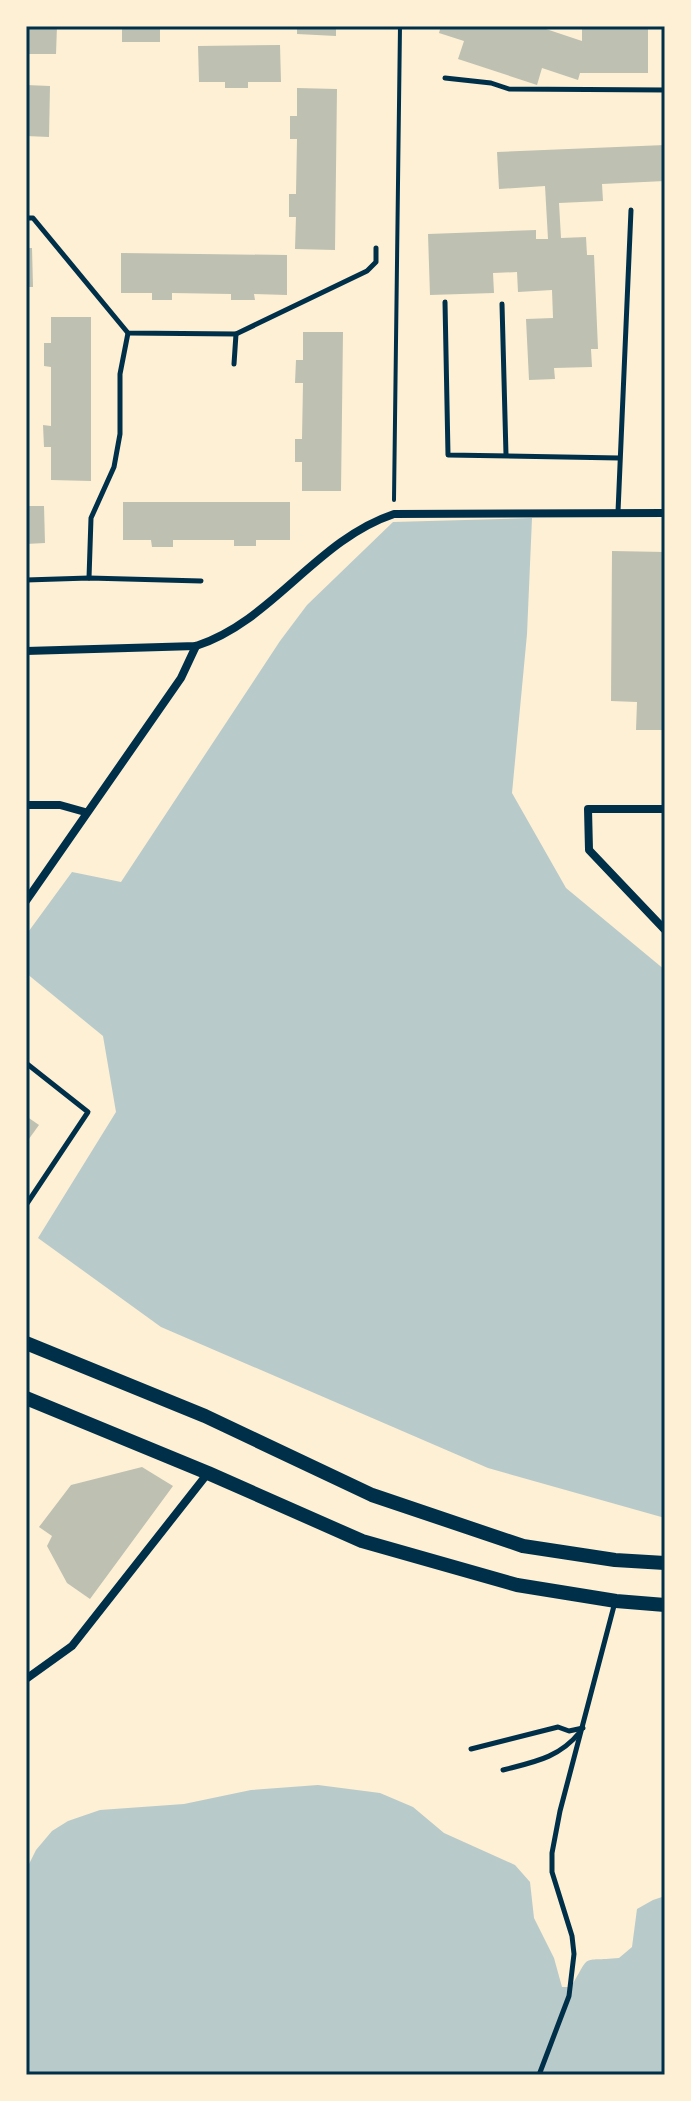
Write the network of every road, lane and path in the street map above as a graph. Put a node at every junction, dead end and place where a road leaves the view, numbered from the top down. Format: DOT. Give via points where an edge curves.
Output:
graph roads {
  1 [pos="400,26"];
  2 [pos="445,78"];
  3 [pos="665,90"];
  4 [pos="631,210"];
  5 [pos="26,218"];
  6 [pos="376,248"];
  7 [pos="445,302"];
  8 [pos="502,304"];
  9 [pos="128,333"];
  10 [pos="236,334"];
  11 [pos="234,364"];
  12 [pos="506,455"];
  13 [pos="619,458"];
  14 [pos="618,512"];
  15 [pos="665,513"];
  16 [pos="394,514"];
  17 [pos="89,578"];
  18 [pos="26,580"];
  19 [pos="201,581"];
  20 [pos="196,646"];
  21 [pos="26,651"];
  22 [pos="26,805"];
  23 [pos="665,809"];
  24 [pos="85,812"];
  25 [pos="26,901"];
  26 [pos="665,930"];
  27 [pos="26,1063"];
  28 [pos="26,1205"];
  29 [pos="26,1343"];
  30 [pos="26,1398"];
  31 [pos="208,1473"];
  32 [pos="665,1563"];
  33 [pos="616,1601"];
  34 [pos="665,1605"];
  35 [pos="26,1679"];
  36 [pos="583,1728"];
  37 [pos="471,1749"];
  38 [pos="503,1770"];
  39 [pos="539,2075"];
  1 -- 16 [label="path"];
  2 -- 3 [label="lane" via="509,89"];
  4 -- 13 [label="lane"];
  5 -- 9 [label="lane" via="33,218"];
  6 -- 10 [label="lane" via="376,262 367,271"];
  7 -- 12 [label="lane" via="448,455"];
  8 -- 12 [label="lane"];
  9 -- 10 [label="lane"];
  9 -- 17 [label="lane" via="120,374 120,434 114,467 91,518"];
  10 -- 11 [label="lane"];
  12 -- 13 [label="lane"];
  13 -- 14 [label="lane"];
  14 -- 15 [label="street"];
  14 -- 16 [label="street"];
  16 -- 20 [label="street" via="350,534 243,623"];
  17 -- 18 [label="lane"];
  17 -- 19 [label="lane"];
  20 -- 21 [label="street"];
  20 -- 24 [label="street" via="181,678"];
  22 -- 24 [label="street" via="60,805"];
  23 -- 26 [label="street" via="588,809 589,850"];
  24 -- 25 [label="street"];
  27 -- 28 [label="lane" via="88,1112"];
  29 -- 32 [label="street" via="205,1416 372,1495 523,1546"];
  30 -- 31 [label="street"];
  31 -- 33 [label="street" via="362,1541 517,1585"];
  31 -- 35 [label="street" via="72,1646"];
  33 -- 34 [label="street"];
  33 -- 36 [label="lane"];
  36 -- 37 [label="lane" via="558,1727"];
  36 -- 38 [label="lane" via="556,1754"];
  36 -- 39 [label="lane" via="552,1853 552,1872 572,1936 569,1996"];
}
